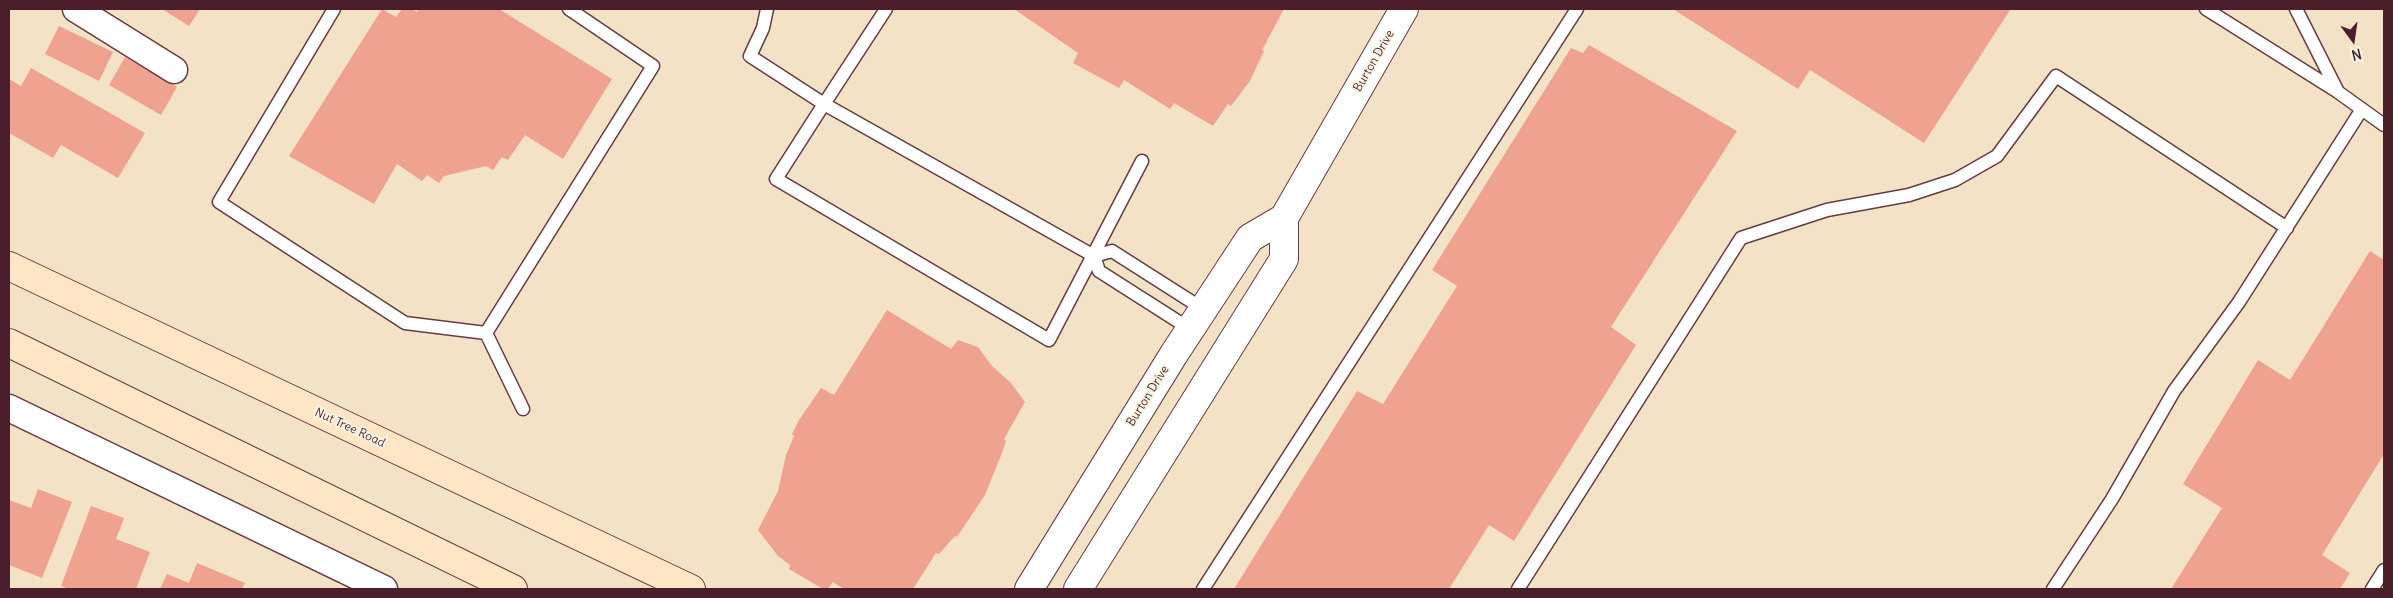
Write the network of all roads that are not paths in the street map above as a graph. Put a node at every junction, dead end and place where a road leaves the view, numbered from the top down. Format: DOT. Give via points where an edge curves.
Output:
graph roads {
  1 [pos="76,9"];
  2 [pos="334,9"];
  3 [pos="569,9"];
  4 [pos="767,9"];
  5 [pos="886,9"];
  6 [pos="1404,9"];
  7 [pos="1577,9"];
  8 [pos="2206,9"];
  9 [pos="2296,9"];
  10 [pos="174,70"];
  11 [pos="2338,92"];
  12 [pos="824,104"];
  13 [pos="2362,109"];
  14 [pos="2384,125"];
  15 [pos="1142,161"];
  16 [pos="1284,218"];
  17 [pos="2288,228"];
  18 [pos="1094,256"];
  19 [pos="9,266"];
  20 [pos="1196,319"];
  21 [pos="486,333"];
  22 [pos="9,343"];
  23 [pos="9,408"];
  24 [pos="523,409"];
  25 [pos="2384,570"];
  26 [pos="384,589"];
  27 [pos="513,589"];
  28 [pos="691,589"];
  29 [pos="1029,589"];
  30 [pos="1078,589"];
  31 [pos="1203,589"];
  32 [pos="1518,589"];
  33 [pos="2053,589"];
  34 [pos="2372,589"];
  1 -- 10 [label="street"];
  2 -- 21 [label="lane" via="219,202 405,323"];
  3 -- 21 [label="lane" via="653,66"];
  4 -- 12 [label="lane" via="763,28 750,56"];
  5 -- 12 [label="lane"];
  6 -- 16 [label="street, Burton Drive"];
  7 -- 31 [label="lane"];
  8 -- 11 [label="lane"];
  9 -- 11 [label="lane"];
  11 -- 13 [label="lane"];
  12 -- 18 [label="lane"];
  12 -- 18 [label="lane" via="776,179 1049,340"];
  13 -- 14 [label="lane"];
  13 -- 17 [label="lane"];
  15 -- 18 [label="lane"];
  16 -- 20 [label="street, Burton Drive" via="1250,238"];
  16 -- 30 [label="street, Burton Drive" via="1284,258"];
  17 -- 32 [label="lane" via="2056,76 1997,156 1955,180 1909,196 1827,210 1741,238"];
  17 -- 33 [label="lane" via="2240,302 2174,391 2112,499"];
  18 -- 20 [label="lane" via="1098,271"];
  18 -- 20 [label="lane" via="1112,251"];
  19 -- 28 [label="main road, Nut Tree Road"];
  20 -- 29 [label="street, Burton Drive"];
  21 -- 24 [label="lane"];
  22 -- 27 [label="main road"];
  23 -- 26 [label="street"];
  25 -- 34 [label="lane"];
}
